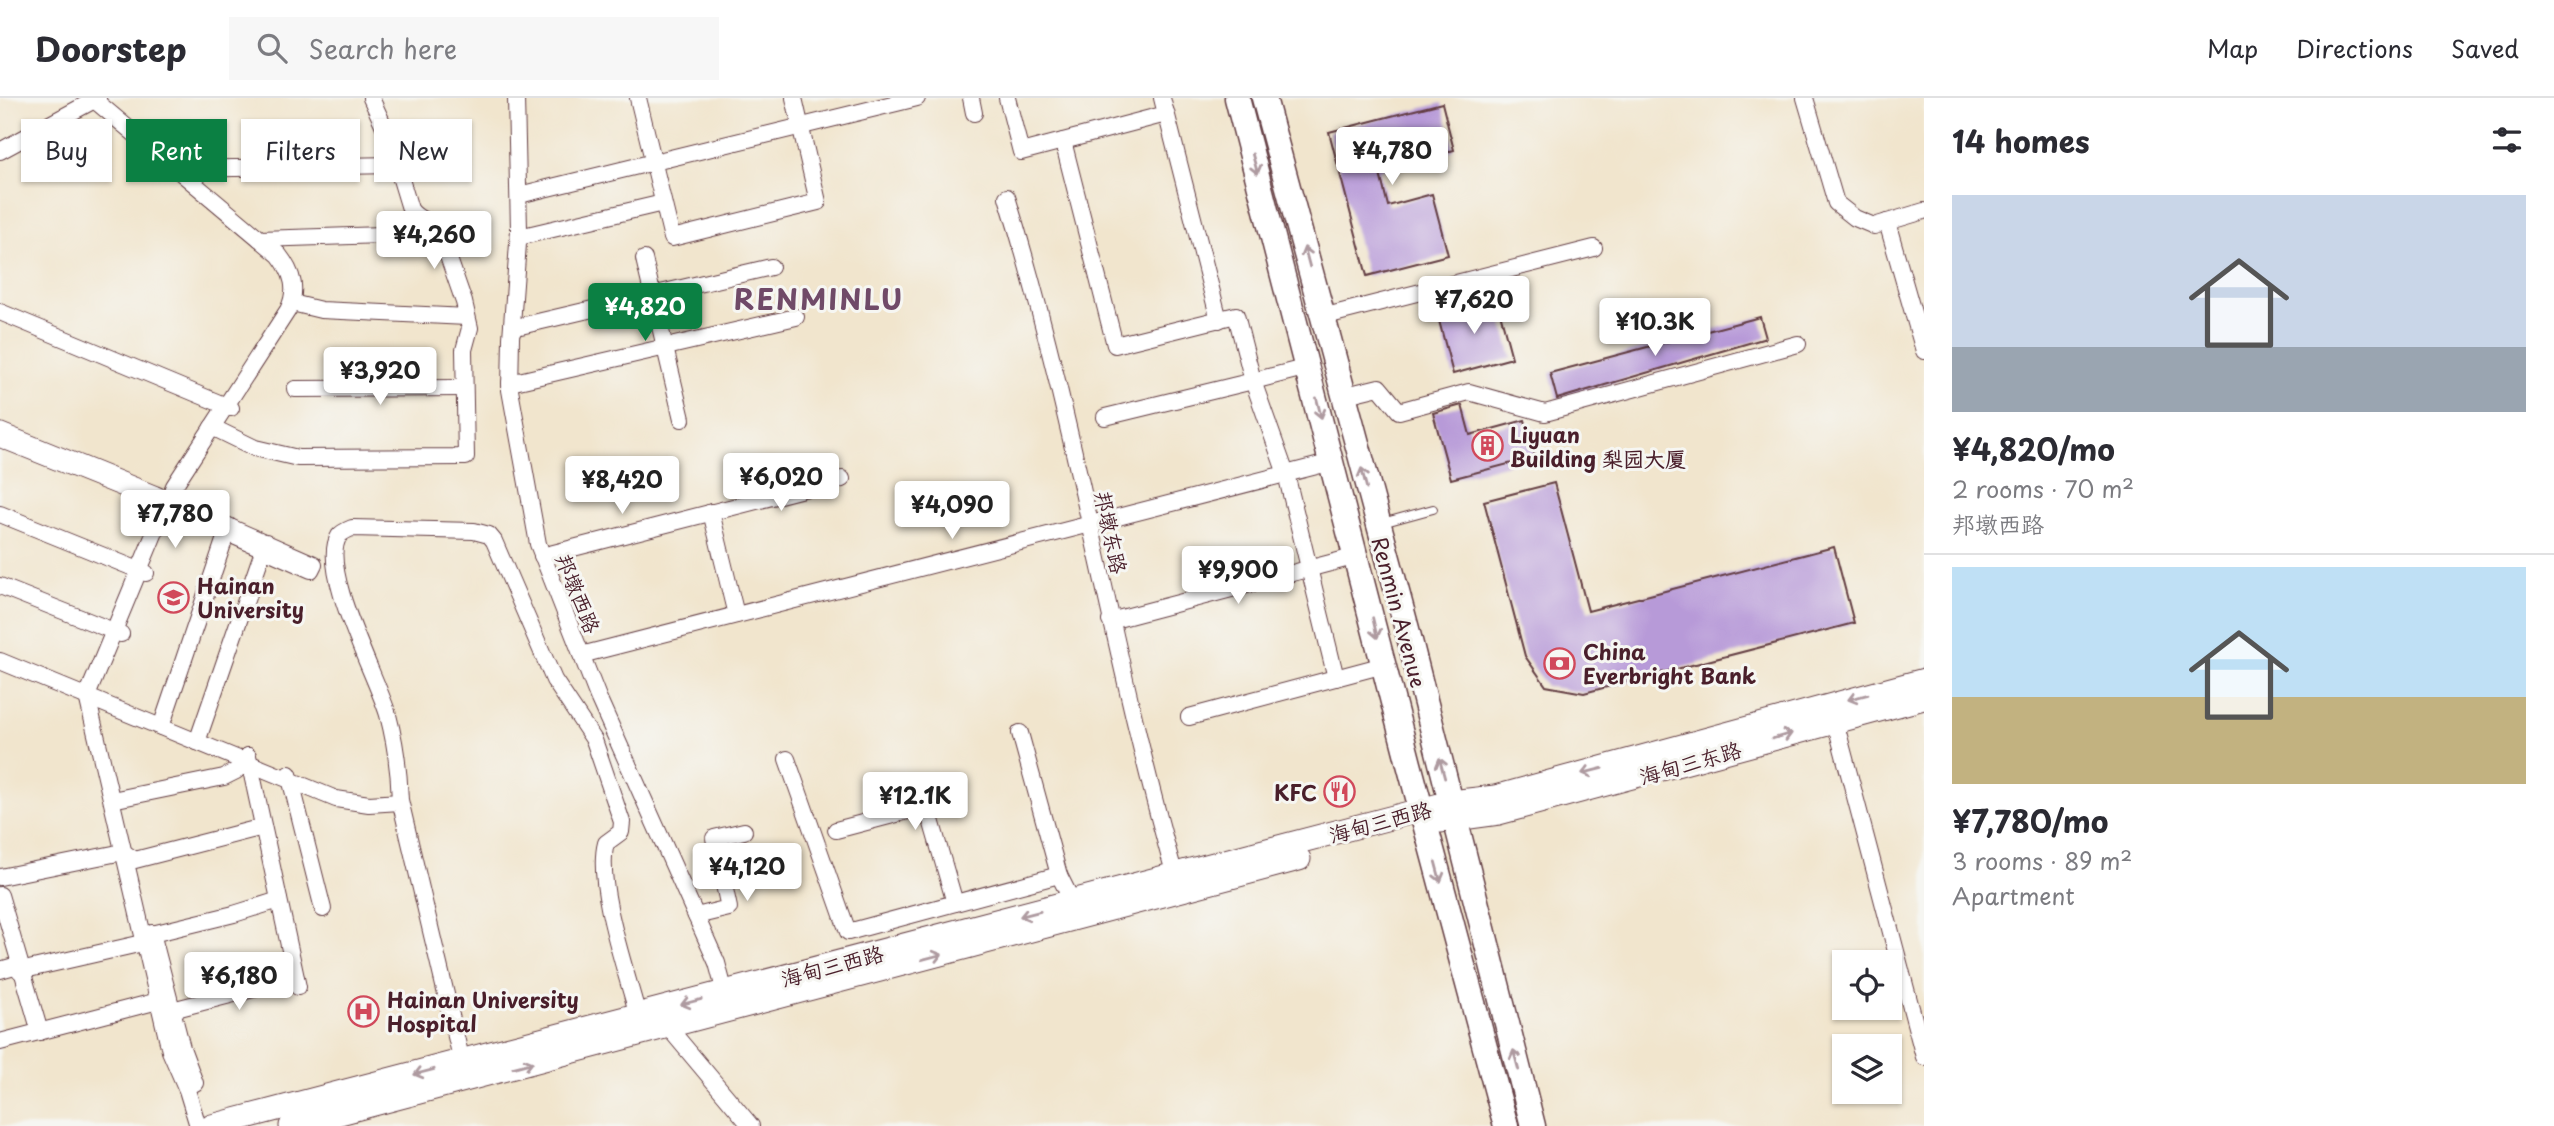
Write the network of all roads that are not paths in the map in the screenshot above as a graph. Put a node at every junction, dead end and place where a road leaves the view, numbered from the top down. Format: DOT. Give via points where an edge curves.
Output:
graph roads {
  1 [pos="96,98"];
  2 [pos="371,98"];
  3 [pos="516,98"];
  4 [pos="638,98"];
  5 [pos="794,98"];
  6 [pos="917,98"];
  7 [pos="1007,98"];
  8 [pos="1237,98"];
  9 [pos="1264,98"];
  10 [pos="1805,98"];
  11 [pos="1164,102"];
  12 [pos="381,119"];
  13 [pos="126,123"];
  14 [pos="801,127"];
  15 [pos="1063,141"];
  16 [pos="0,151"];
  17 [pos="654,163"];
  18 [pos="374,165"];
  19 [pos="227,168"];
  20 [pos="195,182"];
  21 [pos="400,182"];
  22 [pos="519,195"];
  23 [pos="1007,197"];
  24 [pos="663,203"];
  25 [pos="1924,211"];
  26 [pos="1887,222"];
  27 [pos="433,224"];
  28 [pos="519,237"];
  29 [pos="263,239"];
  30 [pos="1594,248"];
  31 [pos="644,259"];
  32 [pos="771,267"];
  33 [pos="653,295"];
  34 [pos="294,304"];
  35 [pos="0,312"];
  36 [pos="467,317"];
  37 [pos="796,317"];
  38 [pos="1322,317"];
  39 [pos="1219,320"];
  40 [pos="512,328"];
  41 [pos="1798,344"];
  42 [pos="665,347"];
  43 [pos="1924,351"];
  44 [pos="1308,367"];
  45 [pos="1253,381"];
  46 [pos="510,383"];
  47 [pos="464,388"];
  48 [pos="295,389"];
  49 [pos="1342,396"];
  50 [pos="229,407"];
  51 [pos="1105,417"];
  52 [pos="682,418"];
  53 [pos="215,428"];
  54 [pos="0,431"];
  55 [pos="0,439"];
  56 [pos="1332,462"];
  57 [pos="1286,474"];
  58 [pos="842,479"];
  59 [pos="170,505"];
  60 [pos="1433,509"];
  61 [pos="711,512"];
  62 [pos="0,514"];
  63 [pos="1088,525"];
  64 [pos="1376,525"];
  65 [pos="224,528"];
  66 [pos="542,556"];
  67 [pos="1357,556"];
  68 [pos="1311,568"];
  69 [pos="143,571"];
  70 [pos="0,586"];
  71 [pos="736,615"];
  72 [pos="1110,621"];
  73 [pos="117,632"];
  74 [pos="581,655"];
  75 [pos="0,659"];
  76 [pos="1384,665"];
  77 [pos="1336,678"];
  78 [pos="1924,680"];
  79 [pos="92,695"];
  80 [pos="1924,698"];
  81 [pos="1189,717"];
  82 [pos="1835,721"];
  83 [pos="158,723"];
  84 [pos="1020,733"];
  85 [pos="198,739"];
  86 [pos="787,759"];
  87 [pos="247,760"];
  88 [pos="290,777"];
  89 [pos="116,799"];
  90 [pos="400,799"];
  91 [pos="1453,810"];
  92 [pos="1423,818"];
  93 [pos="263,827"];
  94 [pos="836,830"];
  95 [pos="744,831"];
  96 [pos="129,856"];
  97 [pos="1059,875"];
  98 [pos="1175,876"];
  99 [pos="0,877"];
  100 [pos="0,895"];
  101 [pos="279,900"];
  102 [pos="954,903"];
  103 [pos="1073,903"];
  104 [pos="323,909"];
  105 [pos="696,916"];
  106 [pos="148,938"];
  107 [pos="19,968"];
  108 [pos="0,970"];
  109 [pos="725,993"];
  110 [pos="158,1001"];
  111 [pos="172,1010"];
  112 [pos="638,1016"];
  113 [pos="668,1027"];
  114 [pos="40,1032"];
  115 [pos="0,1042"];
  116 [pos="1924,1057"];
  117 [pos="462,1062"];
  118 [pos="198,1126"];
  119 [pos="210,1126"];
  120 [pos="290,1126"];
  121 [pos="751,1126"];
  122 [pos="1506,1126"];
  123 [pos="1533,1126"];
  1 -- 13 [label="street"];
  1 -- 16 [label="street"];
  2 -- 12 [label="street"];
  3 -- 22 [label="street, 邦墩西路"];
  4 -- 17 [label="street"];
  5 -- 14 [label="street"];
  6 -- 14 [label="street"];
  7 -- 15 [label="street" via="1021,152"];
  8 -- 44 [label="main road, Renmin Avenue, one-way"];
  38 -- 9 [label="main road, Renmin Avenue, one-way"];
  10 -- 26 [label="street" via="1836,203 1874,226"];
  11 -- 15 [label="street"];
  11 -- 39 [label="street"];
  14 -- 17 [label="street"];
  14 -- 24 [label="street" via="818,202 672,239"];
  15 -- 39 [label="street" via="1115,345"];
  17 -- 22 [label="street"];
  17 -- 24 [label="street"];
  18 -- 19 [label="street"];
  20 -- 29 [label="street"];
  21 -- 27 [label="street" via="412,213"];
  22 -- 28 [label="street, 邦墩西路"];
  23 -- 63 [label="street, 邦墩东路" via="1039,304"];
  24 -- 28 [label="street"];
  25 -- 26 [label="street"];
  26 -- 43 [label="street"];
  27 -- 29 [label="street" via="412,234"];
  27 -- 36 [label="street"];
  28 -- 40 [label="street, 邦墩西路"];
  29 -- 34 [label="street" via="288,267"];
  30 -- 38 [label="street"];
  31 -- 33 [label="street"];
  32 -- 33 [label="street"];
  33 -- 40 [label="street"];
  33 -- 42 [label="street"];
  34 -- 36 [label="street" via="321,310"];
  34 -- 50 [label="street"];
  35 -- 50 [label="street"];
  36 -- 47 [label="street"];
  37 -- 42 [label="street"];
  38 -- 49 [label="main road, Renmin Avenue"];
  39 -- 45 [label="street" via="1236,315"];
  40 -- 46 [label="street, 邦墩西路"];
  41 -- 49 [label="street" via="1545,413 1469,391 1399,411 1380,387"];
  42 -- 46 [label="street"];
  42 -- 52 [label="street"];
  44 -- 45 [label="street"];
  44 -- 56 [label="main road, Renmin Avenue, one-way"];
  45 -- 51 [label="street"];
  45 -- 57 [label="street"];
  46 -- 66 [label="street, 邦墩西路"];
  47 -- 48 [label="street"];
  47 -- 53 [label="street" via="466,457 298,458 255,448"];
  64 -- 49 [label="main road, Renmin Avenue, one-way"];
  50 -- 53 [label="street"];
  53 -- 59 [label="street"];
  54 -- 59 [label="street"];
  55 -- 59 [label="street"];
  56 -- 57 [label="street"];
  56 -- 67 [label="main road, Renmin Avenue"];
  57 -- 63 [label="street"];
  57 -- 68 [label="street"];
  58 -- 61 [label="street"];
  59 -- 65 [label="street"];
  59 -- 69 [label="street"];
  60 -- 64 [label="lane"];
  61 -- 66 [label="street"];
  61 -- 71 [label="street"];
  62 -- 69 [label="street"];
  63 -- 71 [label="street"];
  63 -- 72 [label="street, 邦墩东路"];
  91 -- 64 [label="main road, Renmin Avenue, one-way"];
  65 -- 83 [label="street"];
  65 -- 85 [label="street" via="265,545"];
  66 -- 74 [label="street, 邦墩西路"];
  67 -- 68 [label="street"];
  67 -- 76 [label="main road, Renmin Avenue, one-way"];
  68 -- 72 [label="street"];
  68 -- 77 [label="street"];
  69 -- 73 [label="street"];
  70 -- 73 [label="street"];
  71 -- 74 [label="street"];
  72 -- 98 [label="street, 邦墩东路"];
  73 -- 79 [label="street"];
  74 -- 105 [label="street, 邦墩西路"];
  75 -- 79 [label="street"];
  76 -- 77 [label="street"];
  76 -- 92 [label="main road, Renmin Avenue"];
  77 -- 81 [label="street"];
  78 -- 91 [label="main road, one-way"];
  79 -- 83 [label="street"];
  79 -- 89 [label="street"];
  80 -- 82 [label="main road, 海甸三东路"];
  91 -- 82 [label="main road, 海甸三东路, one-way" via="1499,813"];
  82 -- 116 [label="street"];
  83 -- 85 [label="street"];
  84 -- 97 [label="street"];
  85 -- 87 [label="street"];
  86 -- 102 [label="street" via="848,932"];
  87 -- 88 [label="street"];
  87 -- 89 [label="street" via="223,777"];
  87 -- 93 [label="street"];
  88 -- 90 [label="street" via="351,803"];
  88 -- 104 [label="street"];
  89 -- 96 [label="street"];
  90 -- 112 [label="street" via="400,760 388,713 347,612 334,559 335,544 340,533 352,528 457,529 489,534 554,680 594,740 620,812 623,827 606,844 603,866"];
  90 -- 117 [label="street"];
  91 -- 92 [label="main road, 海甸三西路"];
  123 -- 91 [label="main road, Renmin Avenue, one-way"];
  92 -- 98 [label="main road, 海甸三西路"];
  113 -- 92 [label="main road, 海甸三西路, one-way"];
  92 -- 122 [label="main road, Renmin Avenue, one-way"];
  93 -- 96 [label="street"];
  93 -- 101 [label="street"];
  94 -- 102 [label="street" via="927,806"];
  95 -- 105 [label="street" via="713,838 729,908"];
  96 -- 99 [label="street"];
  96 -- 106 [label="street"];
  97 -- 102 [label="street"];
  97 -- 103 [label="street"];
  98 -- 103 [label="main road, 海甸三西路"];
  100 -- 107 [label="street"];
  101 -- 106 [label="street"];
  101 -- 111 [label="street" via="297,983"];
  103 -- 109 [label="main road, 海甸三西路, one-way"];
  105 -- 109 [label="street, 邦墩西路"];
  106 -- 107 [label="street"];
  106 -- 110 [label="street"];
  106 -- 111 [label="street"];
  107 -- 108 [label="street"];
  107 -- 114 [label="street"];
  109 -- 112 [label="main road, 海甸三西路, one-way"];
  110 -- 111 [label="street"];
  110 -- 114 [label="street"];
  110 -- 118 [label="street" via="170,1051"];
  111 -- 119 [label="street"];
  112 -- 117 [label="main road, 海甸三西路"];
  120 -- 113 [label="main road, 海甸三西路, one-way"];
  113 -- 121 [label="street"];
  114 -- 115 [label="street"];
  117 -- 119 [label="main road, 海甸三西路, one-way"];
}
